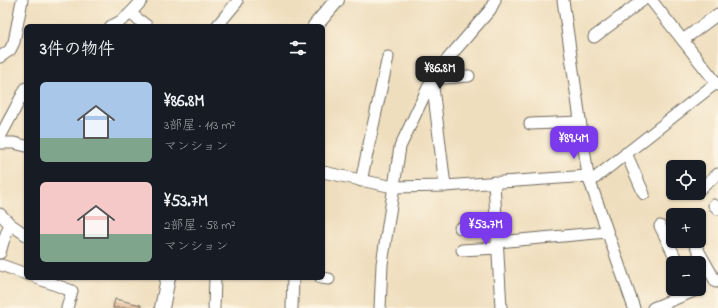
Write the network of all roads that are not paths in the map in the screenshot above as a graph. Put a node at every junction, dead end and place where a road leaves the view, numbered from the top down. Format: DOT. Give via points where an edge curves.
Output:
graph roads {
  1 [pos="22,0"];
  2 [pos="337,0"];
  3 [pos="495,0"];
  4 [pos="564,0"];
  5 [pos="643,0"];
  6 [pos="651,0"];
  7 [pos="138,1"];
  8 [pos="237,2"];
  9 [pos="130,14"];
  10 [pos="718,14"];
  11 [pos="116,24"];
  12 [pos="144,24"];
  13 [pos="219,24"];
  14 [pos="317,24"];
  15 [pos="594,37"];
  16 [pos="683,40"];
  17 [pos="0,57"];
  18 [pos="388,57"];
  19 [pos="469,76"];
  20 [pos="432,79"];
  21 [pos="717,84"];
  22 [pos="24,92"];
  23 [pos="580,122"];
  24 [pos="530,124"];
  25 [pos="0,137"];
  26 [pos="0,143"];
  27 [pos="24,146"];
  28 [pos="626,153"];
  29 [pos="325,172"];
  30 [pos="718,174"];
  31 [pos="589,179"];
  32 [pos="361,181"];
  33 [pos="494,182"];
  34 [pos="706,184"];
  35 [pos="446,186"];
  36 [pos="393,187"];
  37 [pos="644,194"];
  38 [pos="0,214"];
  39 [pos="10,224"];
  40 [pos="496,226"];
  41 [pos="660,226"];
  42 [pos="460,228"];
  43 [pos="607,232"];
  44 [pos="24,234"];
  45 [pos="497,245"];
  46 [pos="698,248"];
  47 [pos="462,250"];
  48 [pos="0,253"];
  49 [pos="675,256"];
  50 [pos="0,270"];
  51 [pos="24,274"];
  52 [pos="42,280"];
  53 [pos="168,280"];
  54 [pos="215,280"];
  55 [pos="292,280"];
  56 [pos="717,281"];
  57 [pos="706,286"];
  58 [pos="681,296"];
  59 [pos="67,308"];
  60 [pos="162,308"];
  61 [pos="214,308"];
  62 [pos="292,308"];
  63 [pos="380,308"];
  64 [pos="501,308"];
  65 [pos="634,308"];
  66 [pos="653,308"];
  1 -- 17 [label="street" via="14,42 10,50"];
  2 -- 14 [label="main road"];
  3 -- 20 [label="street" via="490,10"];
  4 -- 23 [label="street"];
  5 -- 15 [label="street"];
  6 -- 16 [label="street"];
  7 -- 9 [label="street"];
  8 -- 13 [label="street"];
  9 -- 11 [label="street"];
  9 -- 12 [label="street"];
  10 -- 16 [label="street"];
  16 -- 21 [label="street"];
  18 -- 32 [label="street"];
  19 -- 20 [label="street"];
  20 -- 35 [label="street"];
  20 -- 36 [label="street" via="400,147"];
  21 -- 28 [label="street"];
  22 -- 25 [label="street"];
  23 -- 24 [label="street"];
  23 -- 31 [label="street"];
  26 -- 27 [label="street"];
  28 -- 31 [label="street"];
  28 -- 37 [label="street"];
  29 -- 32 [label="street"];
  30 -- 34 [label="street"];
  31 -- 33 [label="street"];
  31 -- 43 [label="street"];
  32 -- 36 [label="street"];
  33 -- 35 [label="street"];
  33 -- 40 [label="street"];
  35 -- 36 [label="street"];
  36 -- 63 [label="street" via="382,264"];
  38 -- 39 [label="street"];
  39 -- 44 [label="street"];
  39 -- 48 [label="street"];
  40 -- 42 [label="street"];
  40 -- 45 [label="street"];
  41 -- 49 [label="street"];
  43 -- 45 [label="street"];
  43 -- 65 [label="street"];
  45 -- 47 [label="street"];
  45 -- 64 [label="street"];
  46 -- 56 [label="street"];
  48 -- 50 [label="street"];
  50 -- 51 [label="street"];
  52 -- 59 [label="street" via="72,291"];
  53 -- 60 [label="main road"];
  54 -- 61 [label="street"];
  55 -- 62 [label="street"];
  56 -- 57 [label="street"];
  58 -- 66 [label="street"];
}
